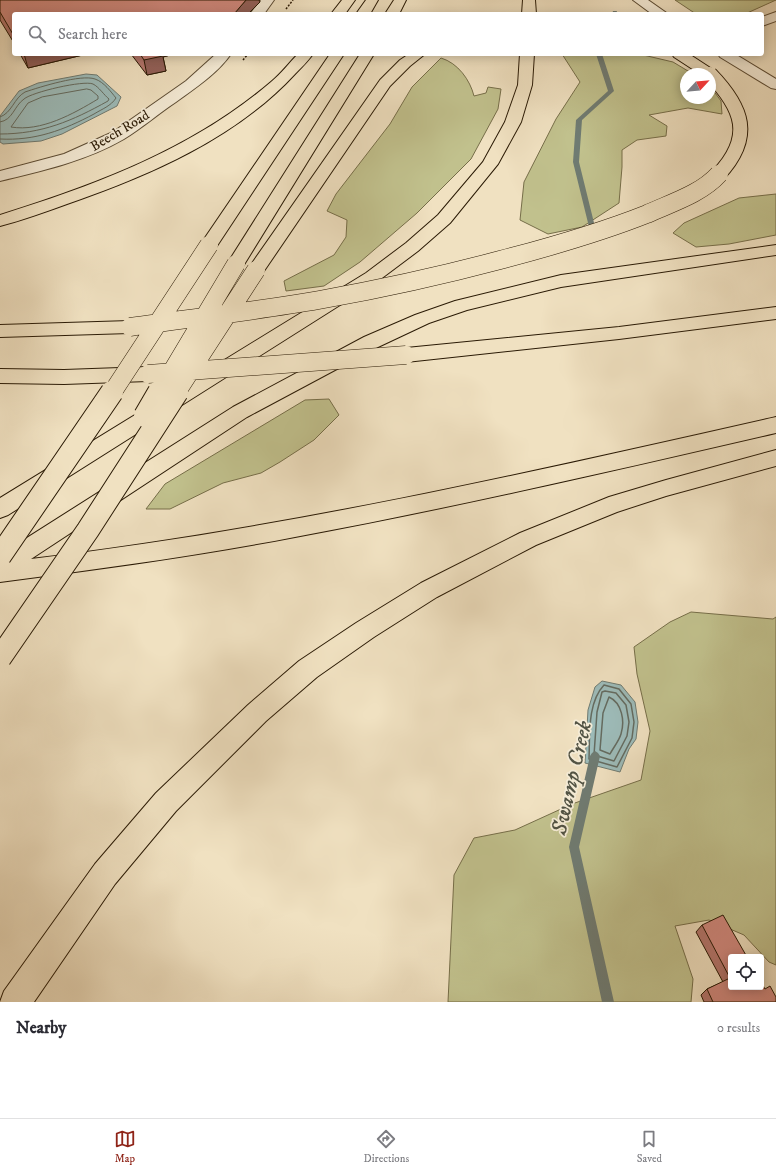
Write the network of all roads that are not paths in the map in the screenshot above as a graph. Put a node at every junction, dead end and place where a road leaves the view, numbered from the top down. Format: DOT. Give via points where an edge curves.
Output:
graph roads {
  1 [pos="268,0"];
  2 [pos="349,0"];
  3 [pos="372,0"];
  4 [pos="400,0"];
  5 [pos="528,0"];
  6 [pos="639,0"];
  7 [pos="259,12"];
  8 [pos="340,12"];
  9 [pos="364,12"];
  10 [pos="393,12"];
  11 [pos="529,12"];
  12 [pos="658,12"];
  13 [pos="776,16"];
  14 [pos="764,21"];
  15 [pos="222,56"];
  16 [pos="304,56"];
  17 [pos="336,56"];
  18 [pos="366,56"];
  19 [pos="415,56"];
  20 [pos="527,56"];
  21 [pos="681,56"];
  22 [pos="728,56"];
  23 [pos="700,68"];
  24 [pos="716,80"];
  25 [pos="776,85"];
  26 [pos="0,176"];
  27 [pos="0,221"];
  28 [pos="776,250"];
  29 [pos="776,313"];
  30 [pos="0,331"];
  31 [pos="0,376"];
  32 [pos="776,425"];
  33 [pos="776,458"];
  34 [pos="0,509"];
  35 [pos="0,556"];
  36 [pos="0,567"];
  37 [pos="0,572"];
  38 [pos="0,657"];
  39 [pos="15,1002"];
  1 -- 7 [label="street"];
  2 -- 8 [label="highway"];
  3 -- 9 [label="highway"];
  4 -- 10 [label="highway"];
  5 -- 11 [label="highway"];
  6 -- 12 [label="street"];
  13 -- 14 [label="street"];
  15 -- 26 [label="street, Beech Road" via="187,87 111,140 59,161"];
  16 -- 27 [label="highway" via="284,79 259,100 188,145 122,178"];
  17 -- 35 [label="highway, bridge" via="100,411"];
  18 -- 38 [label="highway, bridge" via="236,264"];
  19 -- 38 [label="highway, bridge" via="404,63 385,83 256,270 92,524"];
  20 -- 34 [label="highway" via="525,85 513,122 490,164 444,219 422,238 372,277"];
  21 -- 23 [label="highway"];
  22 -- 25 [label="street"];
  24 -- 30 [label="highway, bridge" via="728,92 740,116 740,142 734,156 712,181 689,195 608,229 459,271 318,300 130,327"];
  28 -- 36 [label="highway" via="561,281 462,305 422,319 371,342 240,412"];
  29 -- 31 [label="highway, bridge" via="619,334 406,355 148,374"];
  32 -- 37 [label="highway" via="358,517 134,554"];
  33 -- 39 [label="highway" via="609,506 534,536 429,590 308,669 257,712 166,802 105,874"];
}
